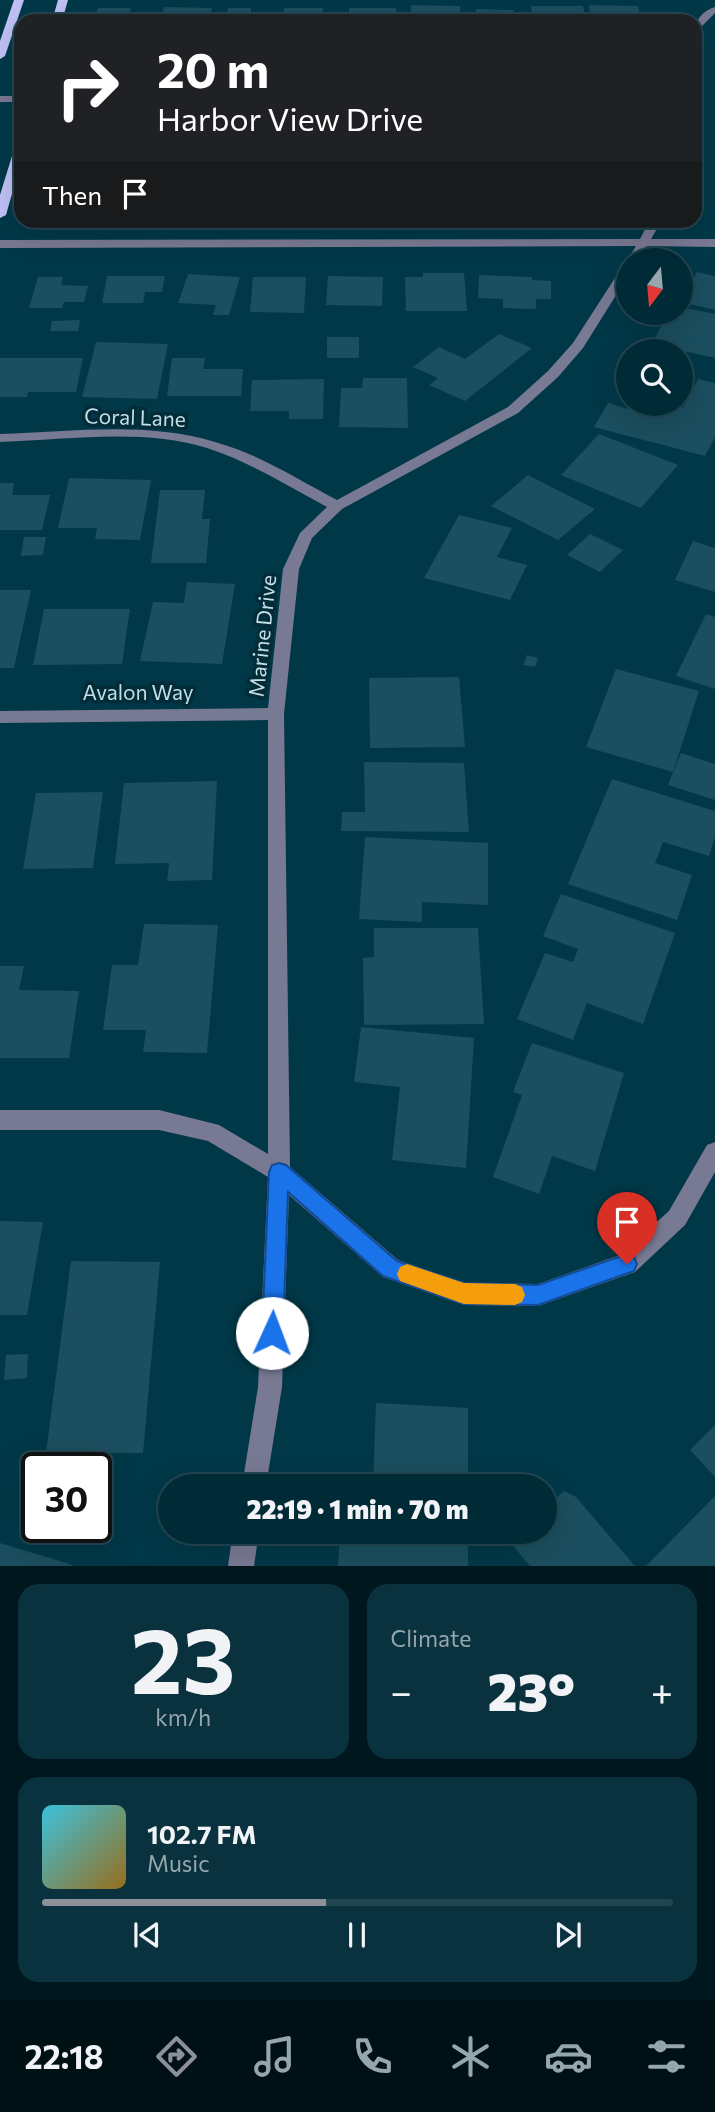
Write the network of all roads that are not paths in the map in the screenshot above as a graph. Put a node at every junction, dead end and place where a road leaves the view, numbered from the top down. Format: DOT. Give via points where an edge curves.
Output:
graph roads {
  1 [pos="14,15"];
  2 [pos="0,56"];
  3 [pos="14,167"];
  4 [pos="0,215"];
  5 [pos="652,228"];
  6 [pos="645,243"];
  7 [pos="715,243"];
  8 [pos="0,244"];
  9 [pos="642,248"];
  10 [pos="616,286"];
  11 [pos="0,438"];
  12 [pos="337,506"];
  13 [pos="276,715"];
  14 [pos="0,717"];
  15 [pos="0,1120"];
  16 [pos="715,1152"];
  17 [pos="279,1172"];
  18 [pos="256,1474"];
  19 [pos="244,1544"];
  20 [pos="241,1566"];
  1 -- 2 [label="main road"];
  3 -- 4 [label="main road"];
  5 -- 6 [label="street"];
  6 -- 7 [label="street"];
  6 -- 8 [label="street"];
  6 -- 9 [label="street"];
  10 -- 12 [label="street, Marine Drive" via="578,345 513,410"];
  11 -- 12 [label="street, Coral Lane" via="149,436 193,440 234,454"];
  12 -- 13 [label="street, Marine Drive" via="305,536 291,569"];
  13 -- 14 [label="street, Avalon Way"];
  13 -- 17 [label="street, Marine Drive"];
  15 -- 17 [label="street" via="159,1120 212,1132"];
  16 -- 17 [label="street" via="677,1218 627,1264 538,1295 464,1294 391,1269"];
  17 -- 18 [label="street, Marine Drive" via="270,1387"];
  19 -- 20 [label="street"];
}
